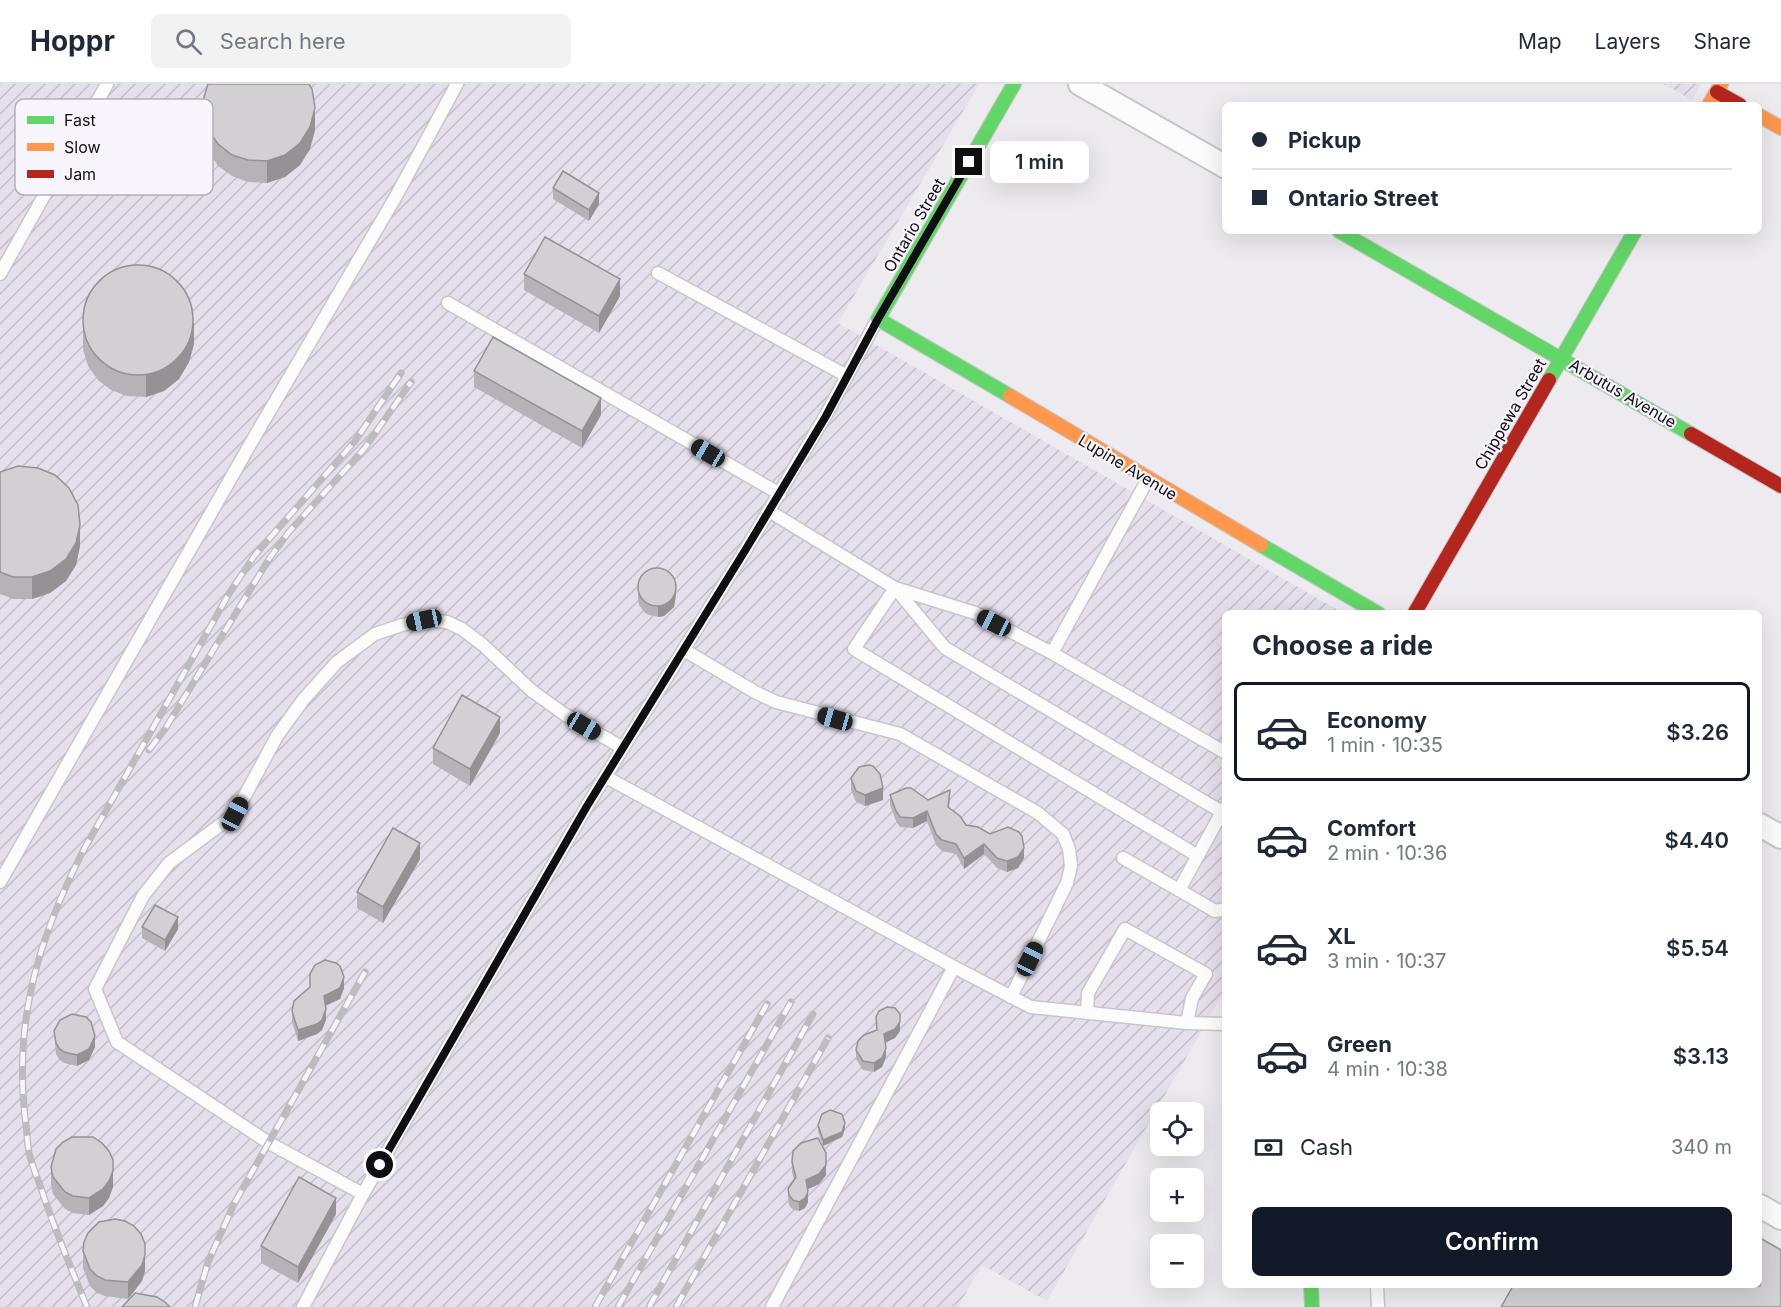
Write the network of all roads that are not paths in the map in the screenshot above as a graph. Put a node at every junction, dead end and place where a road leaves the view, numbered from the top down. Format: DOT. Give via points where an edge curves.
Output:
graph roads {
  1 [pos="107,84"];
  2 [pos="457,84"];
  3 [pos="1014,84"];
  4 [pos="1080,84"];
  5 [pos="1712,91"];
  6 [pos="99,99"];
  7 [pos="1734,102"];
  8 [pos="1762,117"];
  9 [pos="1781,128"];
  10 [pos="1222,165"];
  11 [pos="44,195"];
  12 [pos="1344,234"];
  13 [pos="1633,234"];
  14 [pos="658,273"];
  15 [pos="0,274"];
  16 [pos="448,303"];
  17 [pos="878,319"];
  18 [pos="1561,358"];
  19 [pos="847,376"];
  20 [pos="1148,479"];
  21 [pos="1781,486"];
  22 [pos="780,494"];
  23 [pos="768,511"];
  24 [pos="895,588"];
  25 [pos="1372,610"];
  26 [pos="1416,610"];
  27 [pos="684,650"];
  28 [pos="1052,653"];
  29 [pos="623,748"];
  30 [pos="1222,751"];
  31 [pos="606,777"];
  32 [pos="1222,808"];
  33 [pos="1222,813"];
  34 [pos="1762,826"];
  35 [pos="1781,837"];
  36 [pos="1198,856"];
  37 [pos="1123,858"];
  38 [pos="0,882"];
  39 [pos="1179,890"];
  40 [pos="1222,910"];
  41 [pos="954,967"];
  42 [pos="1011,997"];
  43 [pos="1087,1012"];
  44 [pos="1187,1023"];
  45 [pos="1222,1024"];
  46 [pos="363,1194"];
  47 [pos="1762,1207"];
  48 [pos="1781,1218"];
  49 [pos="1311,1288"];
  50 [pos="1377,1288"];
  51 [pos="303,1307"];
  52 [pos="772,1307"];
  53 [pos="1312,1307"];
  54 [pos="1378,1307"];
  1 -- 6 [label="lane"];
  2 -- 38 [label="lane"];
  3 -- 17 [label="street, Ontario Street"];
  4 -- 10 [label="street"];
  5 -- 7 [label="street"];
  8 -- 9 [label="street"];
  11 -- 15 [label="lane"];
  12 -- 18 [label="street, Arbutus Avenue"];
  13 -- 18 [label="street, Chippewa Street"];
  14 -- 19 [label="lane"];
  16 -- 22 [label="lane"];
  17 -- 19 [label="lane"];
  17 -- 20 [label="street, Lupine Avenue"];
  18 -- 21 [label="street, Arbutus Avenue"];
  18 -- 26 [label="street, Chippewa Street"];
  19 -- 22 [label="lane"];
  20 -- 25 [label="street, Lupine Avenue"];
  20 -- 28 [label="lane"];
  22 -- 23 [label="lane"];
  23 -- 24 [label="lane"];
  23 -- 27 [label="lane"];
  24 -- 28 [label="lane" via="975,614"];
  24 -- 32 [label="lane" via="945,648"];
  24 -- 36 [label="lane" via="854,649"];
  27 -- 29 [label="lane"];
  27 -- 42 [label="lane" via="776,702 900,734 1038,813 1063,834 1071,866 1067,883"];
  28 -- 30 [label="lane"];
  29 -- 31 [label="lane"];
  29 -- 46 [label="lane" via="532,691 462,629 447,622 424,620 402,625 375,634 336,662 277,736 235,814 169,863 143,896 95,989 117,1042 269,1143"];
  31 -- 41 [label="lane"];
  31 -- 46 [label="lane"];
  33 -- 36 [label="lane"];
  34 -- 35 [label="street"];
  36 -- 39 [label="lane"];
  37 -- 39 [label="lane"];
  39 -- 40 [label="lane" via="1215,911"];
  41 -- 42 [label="lane"];
  41 -- 52 [label="lane"];
  42 -- 43 [label="lane" via="1031,1007"];
  43 -- 44 [label="lane"];
  43 -- 44 [label="lane" via="1088,993 1125,929 1206,974 1191,998"];
  44 -- 45 [label="lane"];
  46 -- 51 [label="lane"];
  47 -- 48 [label="street"];
  49 -- 53 [label="street"];
  50 -- 54 [label="lane"];
}
